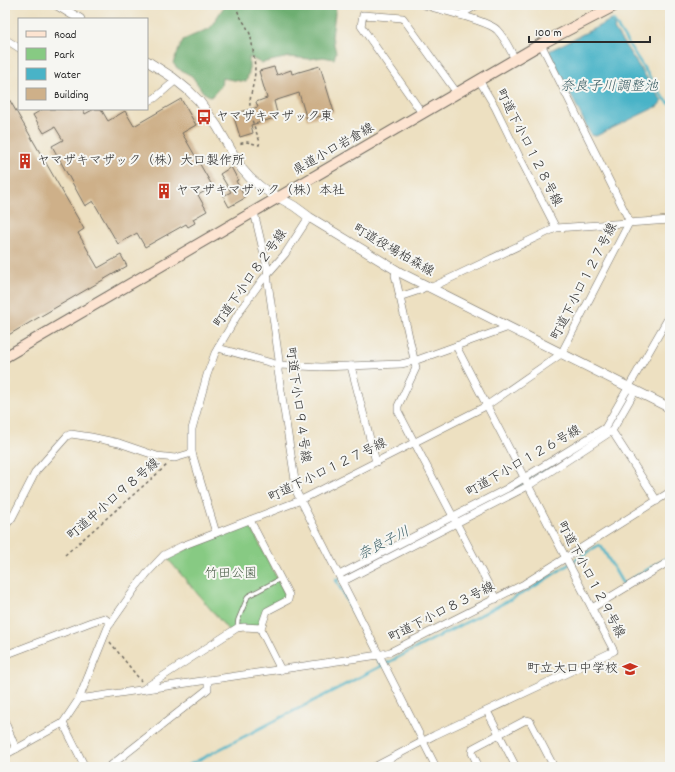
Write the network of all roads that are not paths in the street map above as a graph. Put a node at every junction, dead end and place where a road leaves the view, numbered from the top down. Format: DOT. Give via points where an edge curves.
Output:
graph roads {
  1 [pos="57,5"];
  2 [pos="424,5"];
  3 [pos="477,5"];
  4 [pos="616,5"];
  5 [pos="603,8"];
  6 [pos="460,15"];
  7 [pos="78,18"];
  8 [pos="5,39"];
  9 [pos="541,44"];
  10 [pos="18,47"];
  11 [pos="515,59"];
  12 [pos="148,62"];
  13 [pos="176,80"];
  14 [pos="479,80"];
  15 [pos="457,93"];
  16 [pos="148,102"];
  17 [pos="422,114"];
  18 [pos="278,197"];
  19 [pos="254,212"];
  20 [pos="310,217"];
  21 [pos="670,220"];
  22 [pos="629,223"];
  23 [pos="556,228"];
  24 [pos="398,270"];
  25 [pos="268,274"];
  26 [pos="429,287"];
  27 [pos="400,297"];
  28 [pos="670,315"];
  29 [pos="509,327"];
  30 [pos="456,346"];
  31 [pos="218,348"];
  32 [pos="561,354"];
  33 [pos="5,357"];
  34 [pos="414,361"];
  35 [pos="278,365"];
  36 [pos="351,366"];
  37 [pos="632,389"];
  38 [pos="486,406"];
  39 [pos="670,408"];
  40 [pos="612,431"];
  41 [pos="414,442"];
  42 [pos="192,453"];
  43 [pos="376,462"];
  44 [pos="526,482"];
  45 [pos="670,492"];
  46 [pos="301,500"];
  47 [pos="657,501"];
  48 [pos="8,517"];
  49 [pos="250,520"];
  50 [pos="455,520"];
  51 [pos="5,526"];
  52 [pos="216,533"];
  53 [pos="566,558"];
  54 [pos="670,561"];
  55 [pos="340,578"];
  56 [pos="280,579"];
  57 [pos="496,599"];
  58 [pos="592,608"];
  59 [pos="111,623"];
  60 [pos="237,628"];
  61 [pos="261,628"];
  62 [pos="5,655"];
  63 [pos="379,655"];
  64 [pos="281,670"];
  65 [pos="208,680"];
  66 [pos="145,688"];
  67 [pos="79,699"];
  68 [pos="487,711"];
  69 [pos="5,722"];
  70 [pos="63,724"];
  71 [pos="499,734"];
  72 [pos="423,741"];
  73 [pos="16,749"];
  74 [pos="5,755"];
  75 [pos="85,767"];
  76 [pos="109,767"];
  77 [pos="374,767"];
  78 [pos="436,767"];
  79 [pos="479,767"];
  80 [pos="516,767"];
  81 [pos="554,767"];
  1 -- 7 [label="street"];
  2 -- 6 [label="street"];
  3 -- 6 [label="street"];
  4 -- 5 [label="main road, 県道小口岩倉線"];
  5 -- 9 [label="main road, 県道小口岩倉線"];
  6 -- 11 [label="street" via="494,27"];
  8 -- 10 [label="street"];
  9 -- 11 [label="main road, 県道小口岩倉線"];
  9 -- 22 [label="street, 町道下小口１２７号線"];
  11 -- 14 [label="main road, 県道小口岩倉線"];
  12 -- 13 [label="street, 町道役場柏森線"];
  13 -- 16 [label="street"];
  13 -- 18 [label="street, 町道役場柏森線" via="213,120 244,172 262,188"];
  14 -- 15 [label="main road, 県道小口岩倉線"];
  14 -- 23 [label="street, 町道下小口１２８号線"];
  15 -- 17 [label="main road, 県道小口岩倉線"];
  15 -- 17 [label="street" via="403,18 362,15 361,26"];
  17 -- 18 [label="main road, 県道小口岩倉線"];
  18 -- 19 [label="main road, 県道小口岩倉線"];
  18 -- 20 [label="street, 町道役場柏森線"];
  19 -- 25 [label="street, 町道下小口９４号線"];
  19 -- 33 [label="main road, 県道小口岩倉線"];
  20 -- 24 [label="street, 町道役場柏森線"];
  20 -- 25 [label="street, 町道下小口８２号線"];
  21 -- 22 [label="street"];
  22 -- 23 [label="street"];
  22 -- 32 [label="street, 町道下小口１２７号線"];
  23 -- 26 [label="street"];
  24 -- 26 [label="street, 町道役場柏森線"];
  24 -- 27 [label="street" via="395,276"];
  25 -- 31 [label="street, 町道下小口８２号線" via="241,309"];
  25 -- 35 [label="street, 町道下小口９４号線"];
  26 -- 27 [label="street"];
  26 -- 29 [label="street, 町道役場柏森線"];
  27 -- 34 [label="street"];
  28 -- 37 [label="street, 町道下小口１２６号線"];
  29 -- 30 [label="street"];
  29 -- 32 [label="street, 町道役場柏森線"];
  30 -- 34 [label="street"];
  30 -- 38 [label="street, 町道下小口１２９号線"];
  31 -- 35 [label="street"];
  31 -- 42 [label="street, 町道下小口８２号線" via="207,375 192,429"];
  32 -- 37 [label="street, 町道役場柏森線"];
  32 -- 38 [label="street, 町道下小口１２７号線"];
  34 -- 36 [label="street"];
  34 -- 41 [label="street" via="416,368 398,406 398,411"];
  35 -- 36 [label="street"];
  35 -- 46 [label="street, 町道下小口９４号線" via="297,493"];
  36 -- 43 [label="street"];
  37 -- 39 [label="street, 町道役場柏森線"];
  37 -- 40 [label="street"];
  37 -- 44 [label="street, 町道下小口１２６号線" via="605,428"];
  38 -- 41 [label="street, 町道下小口１２７号線"];
  38 -- 44 [label="street, 町道下小口１２９号線"];
  40 -- 44 [label="street"];
  40 -- 47 [label="street"];
  41 -- 43 [label="street, 町道下小口１２７号線"];
  41 -- 50 [label="street"];
  42 -- 48 [label="street" via="175,458 157,456 119,443 71,434 62,440 36,471"];
  42 -- 52 [label="street, 町道下小口８２号線"];
  43 -- 46 [label="street, 町道下小口１２７号線"];
  44 -- 50 [label="street"];
  44 -- 53 [label="street, 町道下小口１２９号線"];
  45 -- 47 [label="street, 町道下小口８３号線"];
  46 -- 49 [label="street, 町道下小口１２７号線"];
  46 -- 55 [label="street, 町道下小口９４号線"];
  47 -- 53 [label="street, 町道下小口８３号線"];
  48 -- 51 [label="street"];
  49 -- 52 [label="street, 町道下小口１２７号線"];
  49 -- 56 [label="street"];
  50 -- 55 [label="street"];
  50 -- 57 [label="street"];
  52 -- 59 [label="street" via="164,555 140,581"];
  53 -- 57 [label="street, 町道下小口８３号線"];
  53 -- 58 [label="street, 町道下小口１２９号線"];
  54 -- 58 [label="street"];
  55 -- 63 [label="street, 町道下小口９４号線"];
  56 -- 60 [label="lane" via="248,596"];
  56 -- 61 [label="street" via="289,595 288,600 267,611"];
  57 -- 63 [label="street, 町道下小口８３号線" via="399,648"];
  58 -- 68 [label="street, 町道下小口１２９号線" via="614,651"];
  59 -- 62 [label="street" via="104,618"];
  59 -- 67 [label="street"];
  60 -- 61 [label="street"];
  60 -- 66 [label="street"];
  61 -- 64 [label="street"];
  63 -- 64 [label="street, 町道下小口８３号線"];
  63 -- 72 [label="street, 町道下小口９４号線"];
  64 -- 65 [label="street, 町道下小口８３号線"];
  65 -- 66 [label="street, 町道下小口８３号線"];
  65 -- 76 [label="street" via="208,689"];
  66 -- 67 [label="street, 町道下小口８３号線"];
  67 -- 70 [label="street"];
  68 -- 71 [label="street"];
  68 -- 72 [label="street, 町道下小口１２９号線"];
  69 -- 73 [label="street"];
  70 -- 73 [label="street"];
  70 -- 75 [label="street"];
  71 -- 79 [label="street" via="473,748 472,753"];
  71 -- 80 [label="street"];
  71 -- 81 [label="street" via="526,720 530,721"];
  72 -- 77 [label="street, 町道下小口１２９号線"];
  72 -- 78 [label="street, 町道下小口９４号線"];
  73 -- 74 [label="street"];
}
